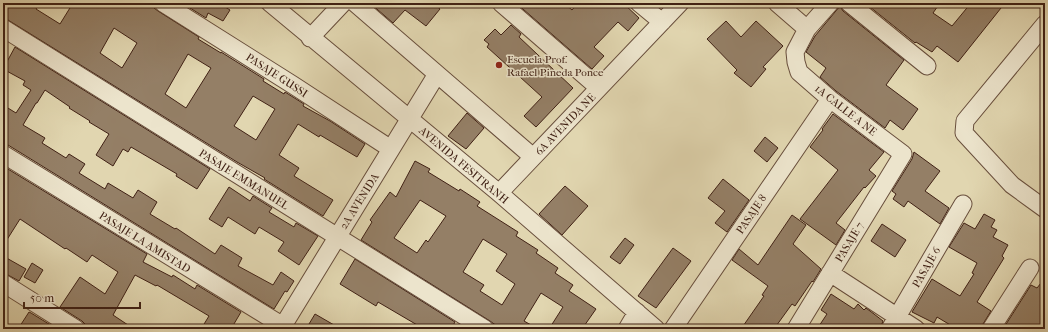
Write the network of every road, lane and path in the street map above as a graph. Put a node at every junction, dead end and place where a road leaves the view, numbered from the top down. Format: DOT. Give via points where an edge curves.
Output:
graph roads {
  1 [pos="163,3"];
  2 [pos="270,3"];
  3 [pos="343,3"];
  4 [pos="355,3"];
  5 [pos="501,3"];
  6 [pos="639,3"];
  7 [pos="680,3"];
  8 [pos="777,3"];
  9 [pos="830,3"];
  10 [pos="849,3"];
  11 [pos="662,22"];
  12 [pos="1045,24"];
  13 [pos="3,28"];
  14 [pos="807,29"];
  15 [pos="310,38"];
  16 [pos="927,66"];
  17 [pos="437,74"];
  18 [pos="600,88"];
  19 [pos="830,99"];
  20 [pos="409,119"];
  21 [pos="391,150"];
  22 [pos="3,154"];
  23 [pos="903,154"];
  24 [pos="533,157"];
  25 [pos="499,193"];
  26 [pos="962,204"];
  27 [pos="1045,209"];
  28 [pos="337,237"];
  29 [pos="1030,268"];
  30 [pos="830,274"];
  31 [pos="3,283"];
  32 [pos="637,312"];
  33 [pos="893,323"];
  34 [pos="284,328"];
  35 [pos="76,329"];
  36 [pos="485,329"];
  37 [pos="627,329"];
  38 [pos="656,329"];
  39 [pos="673,329"];
  40 [pos="796,329"];
  41 [pos="916,329"];
  42 [pos="991,329"];
  1 -- 21 [label="street, PASAJE GUSSI"];
  2 -- 15 [label="street, AVENIDA FESITRANH"];
  3 -- 15 [label="street"];
  4 -- 17 [label="street"];
  5 -- 18 [label="street"];
  6 -- 11 [label="street"];
  7 -- 11 [label="street, 6A AVENIDA NE"];
  8 -- 14 [label="street"];
  9 -- 14 [label="street"];
  10 -- 16 [label="street"];
  11 -- 18 [label="street, 6A AVENIDA NE"];
  12 -- 27 [label="street" via="965,121 964,133 1012,185"];
  13 -- 28 [label="street, PASAJE EMMANUEL"];
  14 -- 19 [label="street, 1A CALLE A NE" via="795,52 796,62 800,72"];
  15 -- 20 [label="street, AVENIDA FESITRANH"];
  17 -- 20 [label="street, 2A AVENIDA"];
  17 -- 24 [label="street"];
  18 -- 24 [label="street, 6A AVENIDA NE"];
  19 -- 23 [label="street, 1A CALLE A NE"];
  19 -- 39 [label="street, PASAJE 8"];
  20 -- 21 [label="street, 2A AVENIDA"];
  20 -- 25 [label="street, AVENIDA FESITRANH"];
  21 -- 28 [label="street, 2A AVENIDA"];
  22 -- 34 [label="street, PASAJE LA AMISTAD"];
  23 -- 30 [label="street, PASAJE 7"];
  24 -- 25 [label="street, 6A AVENIDA NE"];
  25 -- 32 [label="street, AVENIDA FESITRANH"];
  26 -- 33 [label="street, PASAJE 6"];
  28 -- 34 [label="street, 2A AVENIDA"];
  28 -- 36 [label="street, PASAJE EMMANUEL"];
  29 -- 42 [label="street"];
  30 -- 33 [label="street"];
  30 -- 40 [label="street, PASAJE 7"];
  31 -- 35 [label="street"];
  32 -- 37 [label="street"];
  32 -- 38 [label="street, AVENIDA FESITRANH"];
  33 -- 41 [label="street"];
}
